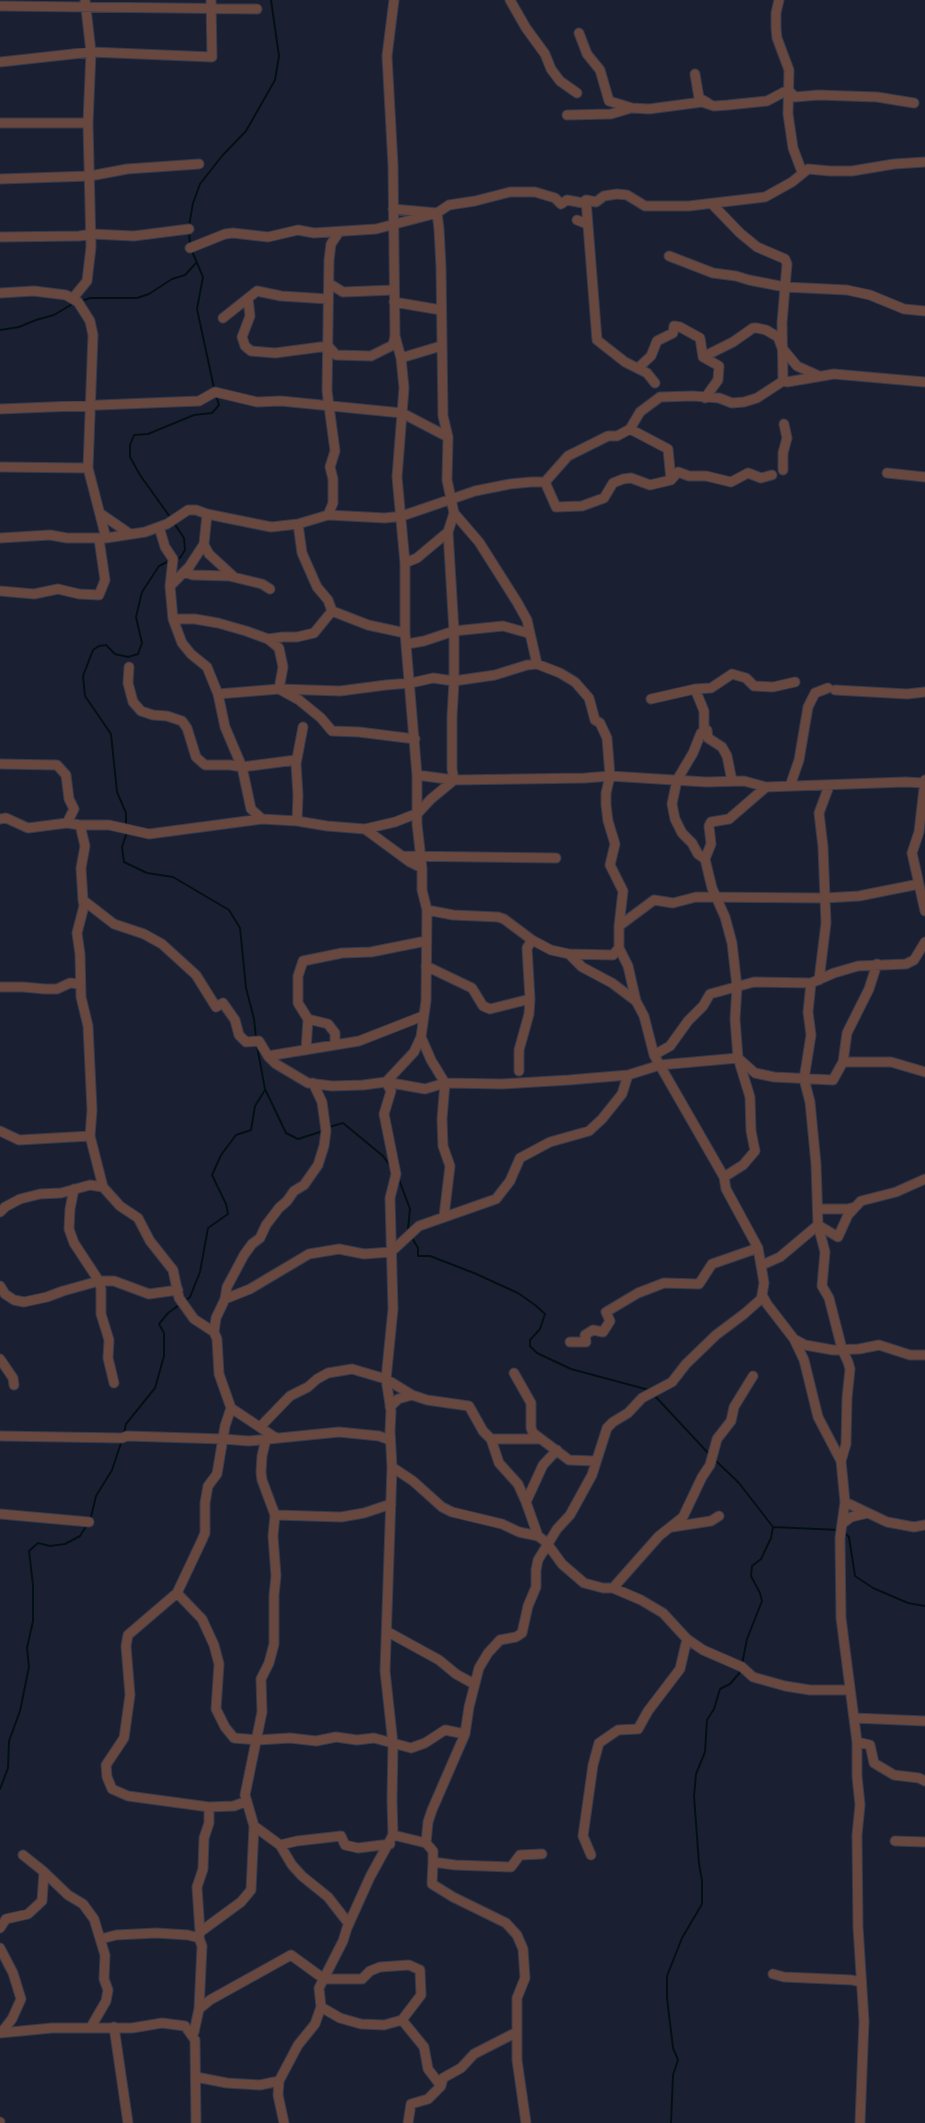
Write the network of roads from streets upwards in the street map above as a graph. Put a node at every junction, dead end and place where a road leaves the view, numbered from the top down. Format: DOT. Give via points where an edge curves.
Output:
graph roads {
  1 [pos="394,0"];
  2 [pos="400,0"];
  3 [pos="510,0"];
  4 [pos="780,0"];
  5 [pos="86,3"];
  6 [pos="212,4"];
  7 [pos="0,6"];
  8 [pos="257,9"];
  9 [pos="579,33"];
  10 [pos="91,52"];
  11 [pos="0,62"];
  12 [pos="695,74"];
  13 [pos="790,92"];
  14 [pos="576,93"];
  15 [pos="914,103"];
  16 [pos="711,105"];
  17 [pos="632,108"];
  18 [pos="567,115"];
  19 [pos="0,123"];
  20 [pos="88,123"];
  21 [pos="925,162"];
  22 [pos="199,164"];
  23 [pos="802,172"];
  24 [pos="90,176"];
  25 [pos="0,179"];
  26 [pos="586,200"];
  27 [pos="712,204"];
  28 [pos="393,209"];
  29 [pos="436,213"];
  30 [pos="577,220"];
  31 [pos="587,224"];
  32 [pos="393,225"];
  33 [pos="189,229"];
  34 [pos="339,232"];
  35 [pos="92,234"];
  36 [pos="0,237"];
  37 [pos="190,248"];
  38 [pos="669,256"];
  39 [pos="330,284"];
  40 [pos="785,287"];
  41 [pos="394,290"];
  42 [pos="0,293"];
  43 [pos="72,298"];
  44 [pos="248,298"];
  45 [pos="328,299"];
  46 [pos="394,302"];
  47 [pos="441,310"];
  48 [pos="925,311"];
  49 [pos="223,318"];
  50 [pos="395,336"];
  51 [pos="328,346"];
  52 [pos="441,346"];
  53 [pos="782,348"];
  54 [pos="702,357"];
  55 [pos="401,358"];
  56 [pos="638,368"];
  57 [pos="822,378"];
  58 [pos="783,381"];
  59 [pos="925,382"];
  60 [pos="655,383"];
  61 [pos="706,398"];
  62 [pos="90,406"];
  63 [pos="327,406"];
  64 [pos="0,409"];
  65 [pos="402,412"];
  66 [pos="784,424"];
  67 [pos="630,429"];
  68 [pos="448,437"];
  69 [pos="0,467"];
  70 [pos="88,468"];
  71 [pos="783,470"];
  72 [pos="887,473"];
  73 [pos="772,476"];
  74 [pos="925,477"];
  75 [pos="671,480"];
  76 [pos="545,482"];
  77 [pos="451,500"];
  78 [pos="454,513"];
  79 [pos="101,514"];
  80 [pos="207,514"];
  81 [pos="328,515"];
  82 [pos="402,516"];
  83 [pos="298,524"];
  84 [pos="159,527"];
  85 [pos="448,532"];
  86 [pos="130,534"];
  87 [pos="0,538"];
  88 [pos="103,538"];
  89 [pos="204,545"];
  90 [pos="405,563"];
  91 [pos="184,572"];
  92 [pos="235,578"];
  93 [pos="170,586"];
  94 [pos="270,588"];
  95 [pos="0,591"];
  96 [pos="332,611"];
  97 [pos="174,619"];
  98 [pos="454,631"];
  99 [pos="405,633"];
  100 [pos="528,633"];
  101 [pos="268,639"];
  102 [pos="407,644"];
  103 [pos="537,664"];
  104 [pos="129,667"];
  105 [pos="454,681"];
  106 [pos="796,682"];
  107 [pos="411,683"];
  108 [pos="279,689"];
  109 [pos="695,689"];
  110 [pos="925,692"];
  111 [pos="218,694"];
  112 [pos="651,699"];
  113 [pos="303,727"];
  114 [pos="707,730"];
  115 [pos="414,739"];
  116 [pos="296,760"];
  117 [pos="0,764"];
  118 [pos="242,767"];
  119 [pos="417,775"];
  120 [pos="610,776"];
  121 [pos="454,780"];
  122 [pos="677,780"];
  123 [pos="732,781"];
  124 [pos="925,782"];
  125 [pos="790,786"];
  126 [pos="829,786"];
  127 [pos="766,787"];
  128 [pos="418,813"];
  129 [pos="0,819"];
  130 [pos="262,820"];
  131 [pos="297,821"];
  132 [pos="67,823"];
  133 [pos="80,826"];
  134 [pos="365,829"];
  135 [pos="922,832"];
  136 [pos="402,856"];
  137 [pos="421,857"];
  138 [pos="556,858"];
  139 [pos="705,859"];
  140 [pos="422,868"];
  141 [pos="919,884"];
  142 [pos="715,897"];
  143 [pos="825,898"];
  144 [pos="83,900"];
  145 [pos="427,910"];
  146 [pos="925,911"];
  147 [pos="619,926"];
  148 [pos="532,940"];
  149 [pos="426,941"];
  150 [pos="925,942"];
  151 [pos="619,948"];
  152 [pos="569,954"];
  153 [pos="877,964"];
  154 [pos="426,966"];
  155 [pos="815,982"];
  156 [pos="80,984"];
  157 [pos="0,987"];
  158 [pos="737,987"];
  159 [pos="530,999"];
  160 [pos="636,1001"];
  161 [pos="423,1016"];
  162 [pos="308,1019"];
  163 [pos="422,1037"];
  164 [pos="335,1045"];
  165 [pos="306,1050"];
  166 [pos="654,1055"];
  167 [pos="268,1056"];
  168 [pos="738,1058"];
  169 [pos="843,1062"];
  170 [pos="660,1065"];
  171 [pos="519,1071"];
  172 [pos="925,1072"];
  173 [pos="628,1075"];
  174 [pos="804,1079"];
  175 [pos="386,1082"];
  176 [pos="313,1083"];
  177 [pos="446,1083"];
  178 [pos="0,1130"];
  179 [pos="90,1136"];
  180 [pos="99,1175"];
  181 [pos="724,1177"];
  182 [pos="925,1179"];
  183 [pos="90,1185"];
  184 [pos="103,1187"];
  185 [pos="74,1189"];
  186 [pos="856,1207"];
  187 [pos="818,1209"];
  188 [pos="0,1212"];
  189 [pos="444,1216"];
  190 [pos="818,1225"];
  191 [pos="758,1248"];
  192 [pos="391,1252"];
  193 [pos="762,1265"];
  194 [pos="99,1281"];
  195 [pos="0,1286"];
  196 [pos="762,1295"];
  197 [pos="3,1296"];
  198 [pos="180,1298"];
  199 [pos="225,1299"];
  200 [pos="214,1332"];
  201 [pos="794,1339"];
  202 [pos="570,1342"];
  203 [pos="842,1349"];
  204 [pos="925,1355"];
  205 [pos="0,1359"];
  206 [pos="514,1373"];
  207 [pos="753,1376"];
  208 [pos="386,1379"];
  209 [pos="114,1383"];
  210 [pos="14,1386"];
  211 [pos="412,1395"];
  212 [pos="390,1407"];
  213 [pos="230,1408"];
  214 [pos="261,1426"];
  215 [pos="0,1436"];
  216 [pos="276,1438"];
  217 [pos="223,1439"];
  218 [pos="266,1439"];
  219 [pos="491,1439"];
  220 [pos="541,1439"];
  221 [pos="390,1440"];
  222 [pos="557,1450"];
  223 [pos="594,1461"];
  224 [pos="841,1461"];
  225 [pos="392,1467"];
  226 [pos="263,1484"];
  227 [pos="526,1502"];
  228 [pos="845,1502"];
  229 [pos="390,1504"];
  230 [pos="868,1513"];
  231 [pos="0,1514"];
  232 [pos="275,1515"];
  233 [pos="719,1516"];
  234 [pos="89,1522"];
  235 [pos="842,1524"];
  236 [pos="925,1525"];
  237 [pos="669,1527"];
  238 [pos="538,1536"];
  239 [pos="548,1544"];
  240 [pos="613,1588"];
  241 [pos="177,1593"];
  242 [pos="388,1632"];
  243 [pos="687,1639"];
  244 [pos="474,1684"];
  245 [pos="849,1690"];
  246 [pos="854,1718"];
  247 [pos="925,1721"];
  248 [pos="465,1734"];
  249 [pos="258,1740"];
  250 [pos="857,1742"];
  251 [pos="393,1744"];
  252 [pos="925,1781"];
  253 [pos="247,1801"];
  254 [pos="209,1807"];
  255 [pos="254,1826"];
  256 [pos="392,1840"];
  257 [pos="895,1841"];
  258 [pos="925,1842"];
  259 [pos="426,1843"];
  260 [pos="280,1845"];
  261 [pos="23,1854"];
  262 [pos="542,1854"];
  263 [pos="591,1855"];
  264 [pos="433,1862"];
  265 [pos="44,1872"];
  266 [pos="349,1924"];
  267 [pos="0,1928"];
  268 [pos="200,1935"];
  269 [pos="102,1939"];
  270 [pos="0,1948"];
  271 [pos="773,1974"];
  272 [pos="324,1978"];
  273 [pos="860,1982"];
  274 [pos="321,2007"];
  275 [pos="199,2009"];
  276 [pos="402,2020"];
  277 [pos="114,2027"];
  278 [pos="92,2028"];
  279 [pos="516,2032"];
  280 [pos="0,2033"];
  281 [pos="192,2035"];
  282 [pos="196,2077"];
  283 [pos="279,2081"];
  284 [pos="441,2086"];
  285 [pos="128,2123"];
  286 [pos="196,2123"];
  287 [pos="284,2123"];
  288 [pos="408,2123"];
  289 [pos="526,2123"];
  290 [pos="860,2123"];
  1 -- 2 [label="street"];
  1 -- 28 [label="street" via="387,56"];
  3 -- 14 [label="street" via="545,54 551,69"];
  4 -- 13 [label="street" via="776,14 777,38 789,70"];
  5 -- 6 [label="street"];
  5 -- 7 [label="street"];
  5 -- 10 [label="street"];
  6 -- 8 [label="street"];
  6 -- 10 [label="street" via="212,57"];
  9 -- 17 [label="street" via="587,54 600,70 609,100"];
  10 -- 11 [label="street"];
  10 -- 20 [label="street"];
  12 -- 16 [label="street" via="699,98"];
  13 -- 15 [label="street" via="795,97 877,97"];
  13 -- 16 [label="street" via="767,100"];
  13 -- 23 [label="street" via="788,114 792,148"];
  16 -- 17 [label="street" via="702,102"];
  17 -- 18 [label="street" via="611,114"];
  19 -- 20 [label="street"];
  20 -- 24 [label="street"];
  21 -- 23 [label="street" via="840,171 808,169"];
  22 -- 24 [label="street" via="127,169"];
  23 -- 27 [label="street" via="765,198"];
  24 -- 25 [label="street"];
  24 -- 35 [label="street"];
  26 -- 27 [label="street" via="596,202 604,196 617,194 627,195 645,206"];
  26 -- 29 [label="street" via="583,203 567,200 561,204 555,198 535,192 510,192 449,205"];
  26 -- 31 [label="street"];
  27 -- 40 [label="street" via="757,247 785,260"];
  28 -- 29 [label="street"];
  28 -- 32 [label="street"];
  29 -- 32 [label="street"];
  29 -- 47 [label="street" via="442,267"];
  30 -- 31 [label="street"];
  31 -- 56 [label="street" via="597,340"];
  32 -- 34 [label="street"];
  32 -- 41 [label="street"];
  33 -- 35 [label="street" via="134,236"];
  34 -- 37 [label="street" via="298,230 268,237 233,233"];
  34 -- 39 [label="street" via="330,250"];
  35 -- 36 [label="street"];
  35 -- 43 [label="street" via="87,281"];
  38 -- 40 [label="street" via="713,273"];
  39 -- 41 [label="street" via="343,292"];
  39 -- 45 [label="street"];
  40 -- 48 [label="street" via="847,290 870,295 904,309"];
  40 -- 53 [label="street"];
  41 -- 46 [label="street"];
  42 -- 43 [label="street" via="53,292"];
  43 -- 62 [label="street" via="90,322 93,335"];
  44 -- 45 [label="street" via="261,291 281,296"];
  44 -- 49 [label="street"];
  44 -- 51 [label="street" via="250,316 242,337 250,351 275,353"];
  45 -- 51 [label="street"];
  46 -- 47 [label="street"];
  46 -- 50 [label="street"];
  47 -- 52 [label="street"];
  50 -- 51 [label="street" via="393,345 371,356 336,355"];
  50 -- 55 [label="street"];
  51 -- 63 [label="street"];
  52 -- 55 [label="street"];
  52 -- 68 [label="street" via="443,416"];
  53 -- 54 [label="street" via="778,338 766,330 753,328"];
  53 -- 57 [label="street" via="797,366"];
  53 -- 58 [label="street"];
  54 -- 56 [label="street" via="700,338 674,326 673,333 657,341 651,356"];
  54 -- 61 [label="street" via="719,366 718,380"];
  55 -- 65 [label="street"];
  56 -- 60 [label="street"];
  57 -- 58 [label="street"];
  57 -- 59 [label="street" via="834,374"];
  58 -- 61 [label="street" via="757,398 744,402"];
  61 -- 67 [label="street" via="660,397 640,412"];
  62 -- 63 [label="street" via="199,400 215,392 258,402"];
  62 -- 64 [label="street"];
  62 -- 70 [label="street"];
  63 -- 65 [label="street"];
  63 -- 81 [label="street" via="335,451 330,467 334,503"];
  65 -- 68 [label="street"];
  65 -- 82 [label="street" via="397,477"];
  66 -- 71 [label="street" via="787,438"];
  67 -- 75 [label="street" via="668,449"];
  67 -- 76 [label="street" via="568,456"];
  68 -- 77 [label="street"];
  69 -- 70 [label="street"];
  70 -- 79 [label="street"];
  72 -- 74 [label="street"];
  73 -- 75 [label="street" via="761,478 748,473 730,482 678,472"];
  75 -- 76 [label="street" via="650,485 631,478 623,479 613,483 604,498 582,506 556,507"];
  76 -- 77 [label="street" via="510,484"];
  77 -- 78 [label="street"];
  77 -- 82 [label="street"];
  78 -- 85 [label="street"];
  78 -- 100 [label="street" via="479,542 517,602 527,620"];
  79 -- 86 [label="street"];
  79 -- 88 [label="street"];
  80 -- 83 [label="street" via="271,527"];
  80 -- 84 [label="street" via="188,510"];
  80 -- 89 [label="street"];
  81 -- 82 [label="street"];
  81 -- 83 [label="street"];
  82 -- 90 [label="street"];
  83 -- 96 [label="street" via="302,553"];
  84 -- 86 [label="street"];
  84 -- 93 [label="street" via="165,547 173,559"];
  85 -- 90 [label="street" via="417,558"];
  85 -- 98 [label="street"];
  86 -- 88 [label="street"];
  87 -- 88 [label="street" via="50,535"];
  88 -- 95 [label="street" via="105,580 99,595 58,589 34,594"];
  89 -- 91 [label="street"];
  89 -- 92 [label="street" via="209,554"];
  90 -- 99 [label="street"];
  91 -- 92 [label="street"];
  91 -- 93 [label="street"];
  92 -- 94 [label="street"];
  93 -- 97 [label="street"];
  96 -- 99 [label="street" via="368,625"];
  96 -- 101 [label="street" via="314,632"];
  97 -- 101 [label="street" via="195,619"];
  97 -- 111 [label="street" via="182,643 207,667"];
  98 -- 100 [label="street" via="503,626"];
  98 -- 102 [label="street"];
  98 -- 105 [label="street"];
  99 -- 102 [label="street"];
  100 -- 103 [label="street"];
  101 -- 108 [label="street" via="278,648 281,657 283,667"];
  102 -- 107 [label="street"];
  103 -- 105 [label="street"];
  103 -- 120 [label="street" via="575,682 589,698 595,720 607,738"];
  104 -- 118 [label="street" via="128,683 133,702 141,711 182,721 196,756 206,765"];
  105 -- 107 [label="street" via="433,678"];
  105 -- 121 [label="street"];
  106 -- 109 [label="street" via="773,687 754,686 746,678 732,674 711,688"];
  107 -- 108 [label="street" via="340,691"];
  107 -- 115 [label="street"];
  108 -- 111 [label="street"];
  108 -- 115 [label="street" via="299,700 332,731"];
  109 -- 112 [label="street"];
  109 -- 122 [label="street" via="704,711 704,731 700,733 693,753"];
  110 -- 125 [label="street" via="907,694 832,689 814,693"];
  111 -- 118 [label="street" via="226,727"];
  113 -- 116 [label="street"];
  114 -- 123 [label="street" via="708,738 722,747 727,756"];
  115 -- 119 [label="street"];
  116 -- 118 [label="street"];
  116 -- 131 [label="street"];
  117 -- 132 [label="street" via="57,765 66,775 69,799 74,809"];
  118 -- 130 [label="street" via="251,809"];
  119 -- 121 [label="street"];
  119 -- 128 [label="street"];
  120 -- 121 [label="street"];
  120 -- 122 [label="street"];
  120 -- 147 [label="street" via="606,805 615,844 610,865 623,891"];
  121 -- 128 [label="street"];
  122 -- 123 [label="street"];
  122 -- 139 [label="street" via="672,804 675,819 698,854"];
  123 -- 127 [label="street"];
  124 -- 126 [label="street"];
  124 -- 135 [label="street"];
  125 -- 126 [label="street"];
  125 -- 127 [label="street"];
  126 -- 143 [label="street" via="819,813"];
  127 -- 139 [label="street" via="728,819 710,822 711,844"];
  128 -- 134 [label="street"];
  128 -- 137 [label="street"];
  129 -- 132 [label="street" via="6,818 28,828"];
  130 -- 131 [label="street"];
  130 -- 133 [label="street" via="149,834 109,825"];
  131 -- 134 [label="street"];
  132 -- 133 [label="street"];
  133 -- 144 [label="street" via="85,846 81,868"];
  134 -- 136 [label="street"];
  135 -- 141 [label="street" via="912,853"];
  136 -- 137 [label="street"];
  136 -- 140 [label="street"];
  137 -- 138 [label="street"];
  137 -- 140 [label="street"];
  139 -- 142 [label="street"];
  140 -- 145 [label="street" via="422,890"];
  141 -- 143 [label="street" via="859,896"];
  141 -- 146 [label="street"];
  142 -- 143 [label="street"];
  142 -- 147 [label="street" via="696,897 673,903 654,900"];
  142 -- 158 [label="street" via="732,943"];
  143 -- 155 [label="street" via="826,923"];
  144 -- 156 [label="street" via="77,933"];
  144 -- 167 [label="street" via="114,924 162,944 196,976 216,1007 223,1003 235,1020 239,1035 246,1042 259,1041"];
  145 -- 148 [label="street" via="498,917"];
  145 -- 149 [label="street"];
  147 -- 151 [label="street"];
  148 -- 152 [label="street" via="551,950"];
  148 -- 159 [label="street" via="526,948"];
  149 -- 154 [label="street"];
  149 -- 162 [label="street" via="302,961 298,976 298,1003"];
  150 -- 153 [label="street" via="914,960 906,964"];
  151 -- 152 [label="street" via="613,955"];
  151 -- 160 [label="street" via="628,966"];
  152 -- 160 [label="street" via="582,967"];
  153 -- 155 [label="street" via="858,966"];
  153 -- 169 [label="street" via="869,989 847,1033"];
  154 -- 159 [label="street" via="472,988 483,1006 490,1008"];
  154 -- 161 [label="street"];
  155 -- 158 [label="street" via="754,982"];
  155 -- 174 [label="street" via="808,1012 811,1035"];
  156 -- 157 [label="street" via="70,983 57,989"];
  156 -- 179 [label="street" via="88,1026"];
  158 -- 166 [label="street" via="710,994 670,1046"];
  158 -- 168 [label="street"];
  159 -- 171 [label="street" via="519,1050"];
  160 -- 166 [label="street" via="644,1016"];
  161 -- 163 [label="street"];
  161 -- 164 [label="street" via="359,1041"];
  162 -- 164 [label="street" via="328,1024 335,1033"];
  162 -- 165 [label="street"];
  163 -- 175 [label="street" via="414,1052"];
  163 -- 177 [label="street" via="431,1060"];
  164 -- 165 [label="street"];
  165 -- 167 [label="street"];
  166 -- 170 [label="street"];
  167 -- 176 [label="street"];
  168 -- 170 [label="street"];
  168 -- 174 [label="street" via="755,1074"];
  168 -- 181 [label="street" via="750,1097 755,1151 743,1165"];
  169 -- 172 [label="street" via="891,1062"];
  169 -- 174 [label="street" via="833,1080"];
  170 -- 173 [label="street"];
  170 -- 181 [label="street"];
  173 -- 177 [label="street" via="502,1084"];
  173 -- 189 [label="street" via="622,1094 589,1131 550,1142 530,1152 520,1158 510,1181 496,1199"];
  174 -- 187 [label="street" via="810,1102"];
  175 -- 176 [label="street" via="350,1086"];
  175 -- 177 [label="street" via="420,1089"];
  175 -- 192 [label="street" via="391,1090 384,1114 396,1174 390,1198"];
  176 -- 199 [label="street" via="321,1099 326,1131 313,1174 278,1208 260,1238 244,1255 227,1287"];
  177 -- 189 [label="street" via="443,1146 450,1166"];
  178 -- 179 [label="street" via="19,1140"];
  179 -- 180 [label="street"];
  180 -- 183 [label="street"];
  180 -- 184 [label="street"];
  181 -- 191 [label="street" via="735,1209"];
  182 -- 186 [label="street" via="896,1192 861,1200"];
  183 -- 184 [label="street"];
  183 -- 185 [label="street"];
  184 -- 198 [label="street" via="120,1206 138,1218 150,1241 174,1270"];
  185 -- 188 [label="street" via="20,1199"];
  185 -- 194 [label="street" via="70,1209 71,1236"];
  186 -- 187 [label="street"];
  186 -- 190 [label="street" via="848,1215 838,1237"];
  187 -- 190 [label="street"];
  189 -- 192 [label="street" via="420,1226"];
  190 -- 193 [label="street" via="780,1258"];
  190 -- 203 [label="street" via="825,1252 822,1286 829,1298"];
  191 -- 193 [label="street"];
  191 -- 202 [label="street" via="712,1264 699,1284 664,1283 638,1293 606,1312 610,1321 603,1332 593,1330 585,1335 586,1342"];
  192 -- 199 [label="street" via="364,1254 339,1249 309,1254 250,1289"];
  192 -- 208 [label="street" via="393,1310"];
  193 -- 196 [label="street"];
  194 -- 197 [label="street" via="31,1301"];
  194 -- 198 [label="street" via="123,1284 149,1294 172,1289"];
  194 -- 209 [label="street"];
  195 -- 197 [label="street"];
  196 -- 201 [label="street"];
  196 -- 223 [label="street" via="686,1364 672,1382 642,1398 609,1425"];
  198 -- 200 [label="street" via="194,1320"];
  199 -- 200 [label="street" via="216,1318"];
  200 -- 213 [label="street" via="219,1374"];
  201 -- 203 [label="street" via="805,1345"];
  201 -- 224 [label="street" via="804,1360 818,1417"];
  203 -- 204 [label="street" via="879,1345"];
  203 -- 224 [label="street" via="850,1369 846,1444"];
  205 -- 210 [label="street" via="12,1376"];
  206 -- 220 [label="street" via="531,1403 533,1433"];
  207 -- 237 [label="street" via="734,1407 731,1421 717,1439 710,1465 685,1513"];
  208 -- 211 [label="street"];
  208 -- 212 [label="street"];
  208 -- 214 [label="street" via="352,1369 328,1373 290,1396"];
  211 -- 212 [label="street" via="398,1399"];
  211 -- 219 [label="street" via="470,1406"];
  212 -- 221 [label="street"];
  213 -- 214 [label="street"];
  213 -- 217 [label="street"];
  214 -- 216 [label="street"];
  215 -- 217 [label="street"];
  216 -- 218 [label="street"];
  216 -- 221 [label="street" via="338,1432"];
  217 -- 218 [label="street"];
  217 -- 241 [label="street" via="217,1474 208,1486 204,1503 205,1533"];
  218 -- 232 [label="street" via="262,1480"];
  219 -- 220 [label="street"];
  219 -- 227 [label="street" via="499,1463 518,1484"];
  220 -- 222 [label="street"];
  221 -- 225 [label="street"];
  222 -- 223 [label="street" via="569,1460"];
  222 -- 227 [label="street" via="543,1465"];
  223 -- 239 [label="street" via="592,1475 570,1515"];
  224 -- 228 [label="street"];
  225 -- 229 [label="street"];
  225 -- 238 [label="street" via="442,1508"];
  226 -- 232 [label="street"];
  227 -- 238 [label="street"];
  228 -- 230 [label="street"];
  228 -- 235 [label="street"];
  229 -- 232 [label="street" via="350,1517"];
  229 -- 242 [label="street"];
  230 -- 235 [label="street" via="858,1514"];
  230 -- 236 [label="street" via="887,1522"];
  231 -- 234 [label="street"];
  232 -- 249 [label="street" via="274,1644 261,1680 262,1712"];
  233 -- 237 [label="street" via="711,1521"];
  235 -- 245 [label="street" via="841,1618"];
  237 -- 240 [label="street"];
  238 -- 239 [label="street"];
  239 -- 240 [label="street" via="562,1564 584,1583"];
  239 -- 244 [label="street" via="538,1560 536,1587 522,1632 516,1637 500,1640 492,1647 482,1660"];
  240 -- 243 [label="street" via="663,1613"];
  241 -- 249 [label="street" via="202,1619 214,1645 219,1664 216,1709 224,1727 234,1738"];
  241 -- 254 [label="street" via="128,1635 130,1695 124,1738 106,1765 107,1777 112,1789 128,1796"];
  242 -- 244 [label="street"];
  242 -- 251 [label="street" via="385,1671"];
  243 -- 245 [label="street" via="753,1677 810,1690"];
  243 -- 263 [label="street" via="680,1669 638,1729 618,1730 599,1743 583,1836"];
  244 -- 248 [label="street"];
  245 -- 246 [label="street"];
  246 -- 247 [label="street"];
  246 -- 250 [label="street"];
  248 -- 251 [label="street" via="445,1730 411,1748"];
  248 -- 259 [label="street" via="432,1810"];
  249 -- 251 [label="street" via="374,1738"];
  249 -- 253 [label="street" via="245,1796"];
  250 -- 252 [label="street" via="870,1745 874,1763 894,1774"];
  250 -- 273 [label="street"];
  251 -- 256 [label="street"];
  253 -- 254 [label="street" via="234,1806"];
  253 -- 255 [label="street"];
  254 -- 268 [label="street" via="197,1887"];
  255 -- 260 [label="street"];
  255 -- 268 [label="street" via="251,1890"];
  256 -- 259 [label="street"];
  256 -- 260 [label="street" via="358,1848 345,1845 341,1836"];
  256 -- 266 [label="street" via="370,1877"];
  257 -- 258 [label="street"];
  259 -- 264 [label="street" via="433,1850"];
  260 -- 266 [label="street" via="292,1865 328,1897"];
  261 -- 265 [label="street"];
  262 -- 264 [label="street" via="520,1856 511,1866"];
  264 -- 279 [label="street" via="432,1884 506,1923 523,1949 525,1978 517,1998"];
  265 -- 267 [label="street" via="42,1901 28,1914 6,1919"];
  265 -- 269 [label="street" via="68,1895 83,1904 94,1919"];
  266 -- 272 [label="street"];
  268 -- 269 [label="street" via="156,1933"];
  268 -- 275 [label="street"];
  269 -- 278 [label="street" via="104,1979 108,1990"];
  270 -- 280 [label="street" via="21,1999 12,2019"];
  271 -- 273 [label="street" via="784,1978"];
  272 -- 274 [label="street" via="319,1988"];
  272 -- 275 [label="street" via="291,1955"];
  272 -- 276 [label="street" via="362,1979 380,1967 409,1964 420,1970 421,1995"];
  273 -- 290 [label="street" via="864,2039"];
  274 -- 276 [label="street" via="340,2018 361,2024 384,2025"];
  274 -- 283 [label="street" via="315,2024 298,2045"];
  275 -- 281 [label="street"];
  276 -- 284 [label="street" via="424,2047 428,2069"];
  277 -- 278 [label="street"];
  277 -- 281 [label="street" via="132,2028 162,2022 185,2026"];
  277 -- 285 [label="street"];
  278 -- 280 [label="street"];
  279 -- 284 [label="street" via="474,2054 443,2078"];
  279 -- 289 [label="street"];
  281 -- 282 [label="street"];
  282 -- 283 [label="street" via="226,2083"];
  282 -- 286 [label="street"];
  283 -- 287 [label="street" via="278,2095"];
  284 -- 288 [label="street" via="428,2099 411,2104"];
}
